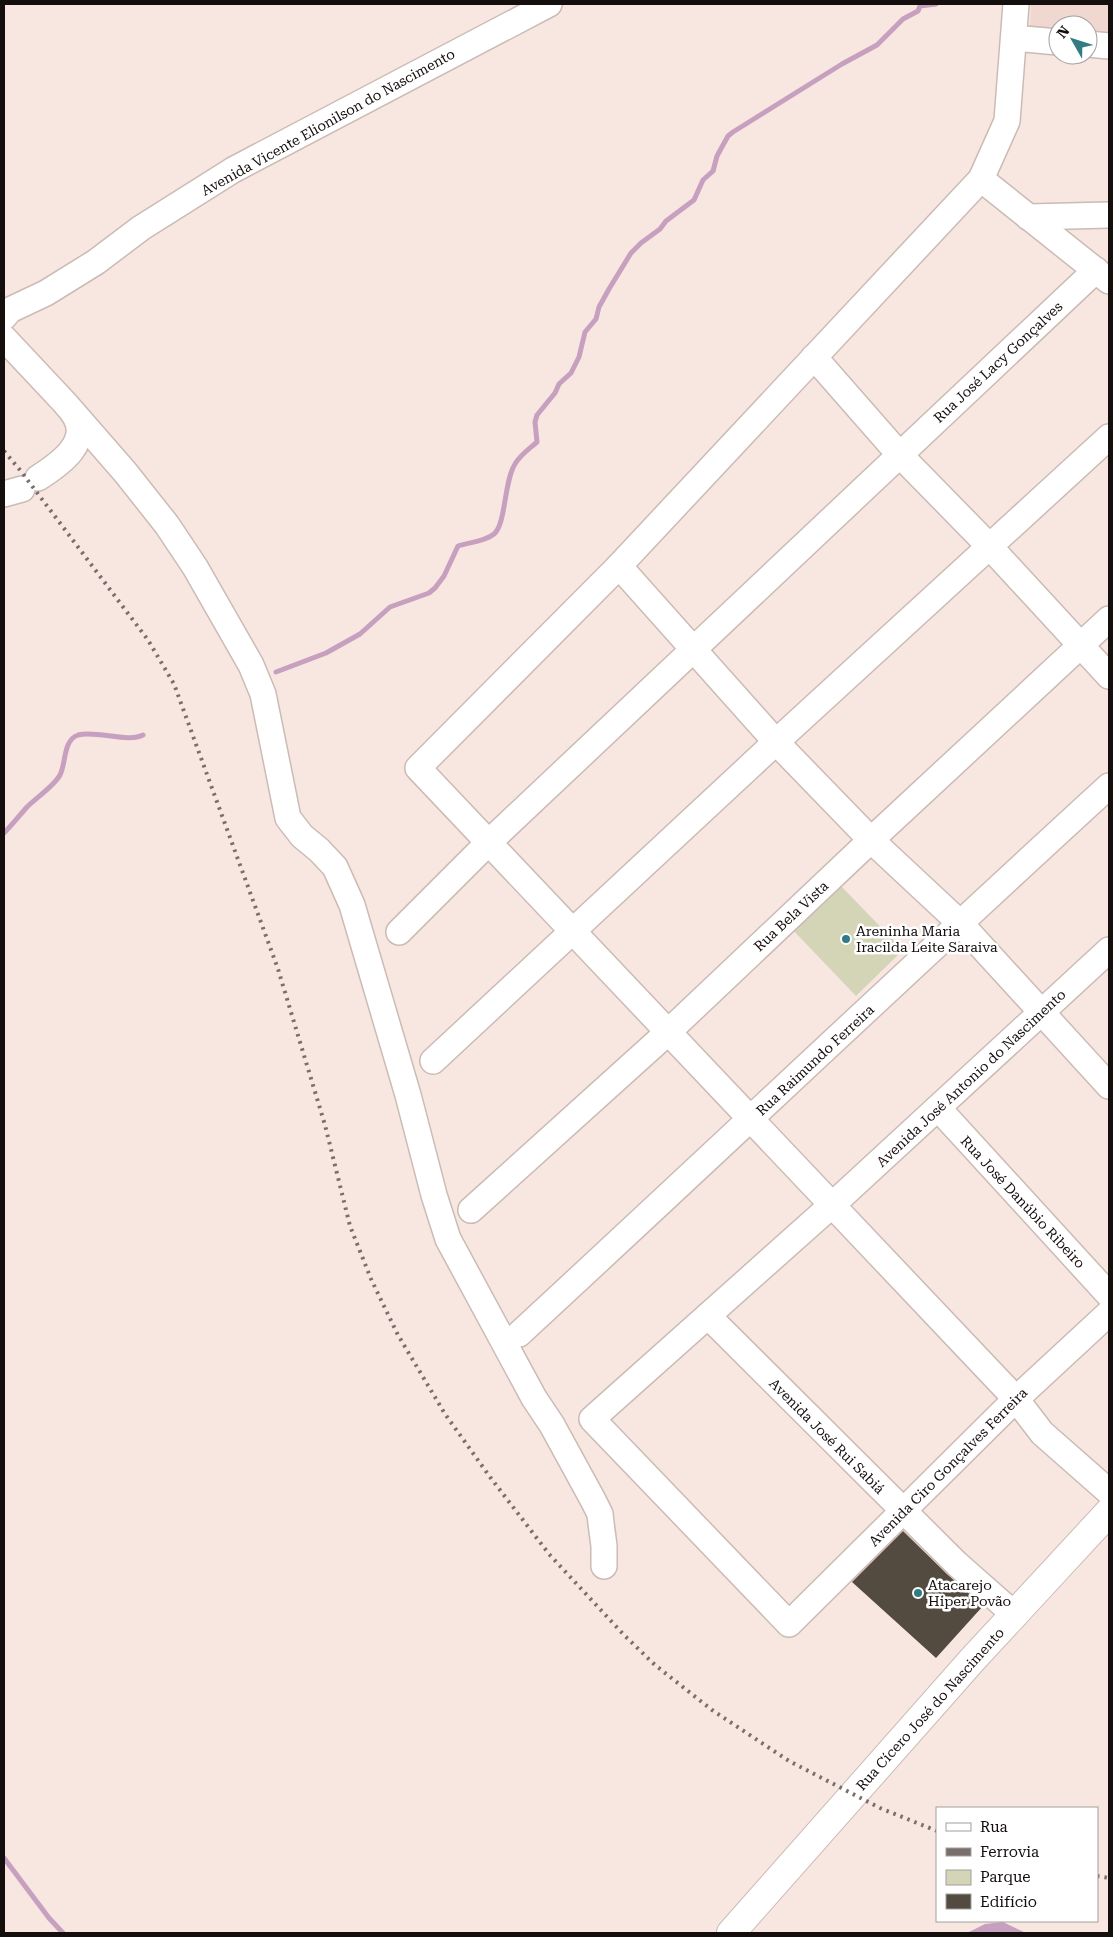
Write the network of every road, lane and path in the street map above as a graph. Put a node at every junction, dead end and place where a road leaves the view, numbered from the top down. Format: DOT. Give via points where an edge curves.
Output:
graph roads {
  1 [pos="549,4"];
  2 [pos="1016,4"];
  3 [pos="1014,38"];
  4 [pos="1048,41"];
  5 [pos="981,179"];
  6 [pos="1109,215"];
  7 [pos="1028,217"];
  8 [pos="1103,276"];
  9 [pos="7,314"];
  10 [pos="4,338"];
  11 [pos="814,357"];
  12 [pos="66,404"];
  13 [pos="1109,437"];
  14 [pos="899,454"];
  15 [pos="21,487"];
  16 [pos="990,547"];
  17 [pos="619,566"];
  18 [pos="1109,619"];
  19 [pos="1080,645"];
  20 [pos="693,651"];
  21 [pos="1109,676"];
  22 [pos="776,742"];
  23 [pos="1109,786"];
  24 [pos="871,840"];
  25 [pos="488,843"];
  26 [pos="960,923"];
  27 [pos="399,932"];
  28 [pos="572,933"];
  29 [pos="1109,950"];
  30 [pos="1041,1012"];
  31 [pos="668,1033"];
  32 [pos="433,1061"];
  33 [pos="1109,1086"];
  34 [pos="938,1108"];
  35 [pos="751,1120"];
  36 [pos="832,1206"];
  37 [pos="471,1210"];
  38 [pos="1109,1295"];
  39 [pos="1109,1313"];
  40 [pos="708,1316"];
  41 [pos="519,1334"];
  42 [pos="1016,1399"];
  43 [pos="1109,1492"];
  44 [pos="903,1512"];
  45 [pos="1109,1512"];
  46 [pos="604,1566"];
  47 [pos="1015,1614"];
  48 [pos="789,1624"];
  49 [pos="731,1933"];
  1 -- 9 [label="street, Avenida Vicente Elionilson do Nascimento" via="233,170 141,228 74,277"];
  2 -- 3 [label="street"];
  3 -- 4 [label="street"];
  3 -- 5 [label="street" via="1007,121"];
  5 -- 7 [label="street"];
  5 -- 11 [label="street"];
  6 -- 7 [label="street"];
  7 -- 8 [label="street"];
  8 -- 14 [label="street, Rua José Lacy Gonçalves"];
  10 -- 12 [label="street"];
  11 -- 14 [label="street"];
  11 -- 17 [label="street"];
  12 -- 15 [label="street" via="76,416 79,428 76,446"];
  12 -- 46 [label="street" via="167,525 251,665 263,694 288,818 335,867 352,905 448,1239 600,1514"];
  13 -- 16 [label="street"];
  14 -- 16 [label="street"];
  14 -- 20 [label="street, Rua José Lacy Gonçalves"];
  16 -- 19 [label="street"];
  16 -- 22 [label="street"];
  17 -- 20 [label="street"];
  17 -- 25 [label="street" via="418,768"];
  18 -- 19 [label="street, Rua Bela Vista"];
  19 -- 21 [label="street"];
  19 -- 24 [label="street, Rua Bela Vista"];
  20 -- 22 [label="street"];
  20 -- 25 [label="street, Rua José Lacy Gonçalves"];
  22 -- 24 [label="street"];
  22 -- 28 [label="street"];
  23 -- 26 [label="street, Rua Raimundo Ferreira"];
  24 -- 26 [label="street"];
  24 -- 31 [label="street, Rua Bela Vista"];
  25 -- 27 [label="street, Rua José Lacy Gonçalves"];
  25 -- 28 [label="street"];
  26 -- 30 [label="street"];
  26 -- 35 [label="street, Rua Raimundo Ferreira"];
  28 -- 31 [label="street"];
  28 -- 32 [label="street"];
  29 -- 30 [label="street, Avenida José Antonio do Nascimento"];
  30 -- 33 [label="street"];
  30 -- 34 [label="street, Avenida José Antonio do Nascimento"];
  31 -- 35 [label="street"];
  31 -- 37 [label="street, Rua Bela Vista"];
  34 -- 36 [label="street, Avenida José Antonio do Nascimento"];
  34 -- 38 [label="street, Rua José Danúbio Ribeiro"];
  35 -- 36 [label="street"];
  35 -- 41 [label="street, Rua Raimundo Ferreira"];
  36 -- 40 [label="street, Avenida José Antonio do Nascimento"];
  36 -- 42 [label="street"];
  39 -- 42 [label="street, Avenida Ciro Gonçalves Ferreira"];
  40 -- 44 [label="street, Avenida José Rui Sabiá"];
  40 -- 48 [label="street, Avenida José Antonio do Nascimento" via="592,1419"];
  42 -- 43 [label="street" via="1042,1433"];
  42 -- 44 [label="street, Avenida Ciro Gonçalves Ferreira"];
  44 -- 47 [label="street, Avenida José Rui Sabiá"];
  44 -- 48 [label="street, Avenida Ciro Gonçalves Ferreira"];
  45 -- 47 [label="main road, Rua Cícero José do Nascimento"];
  47 -- 49 [label="main road, Rua Cícero José do Nascimento"];
}
